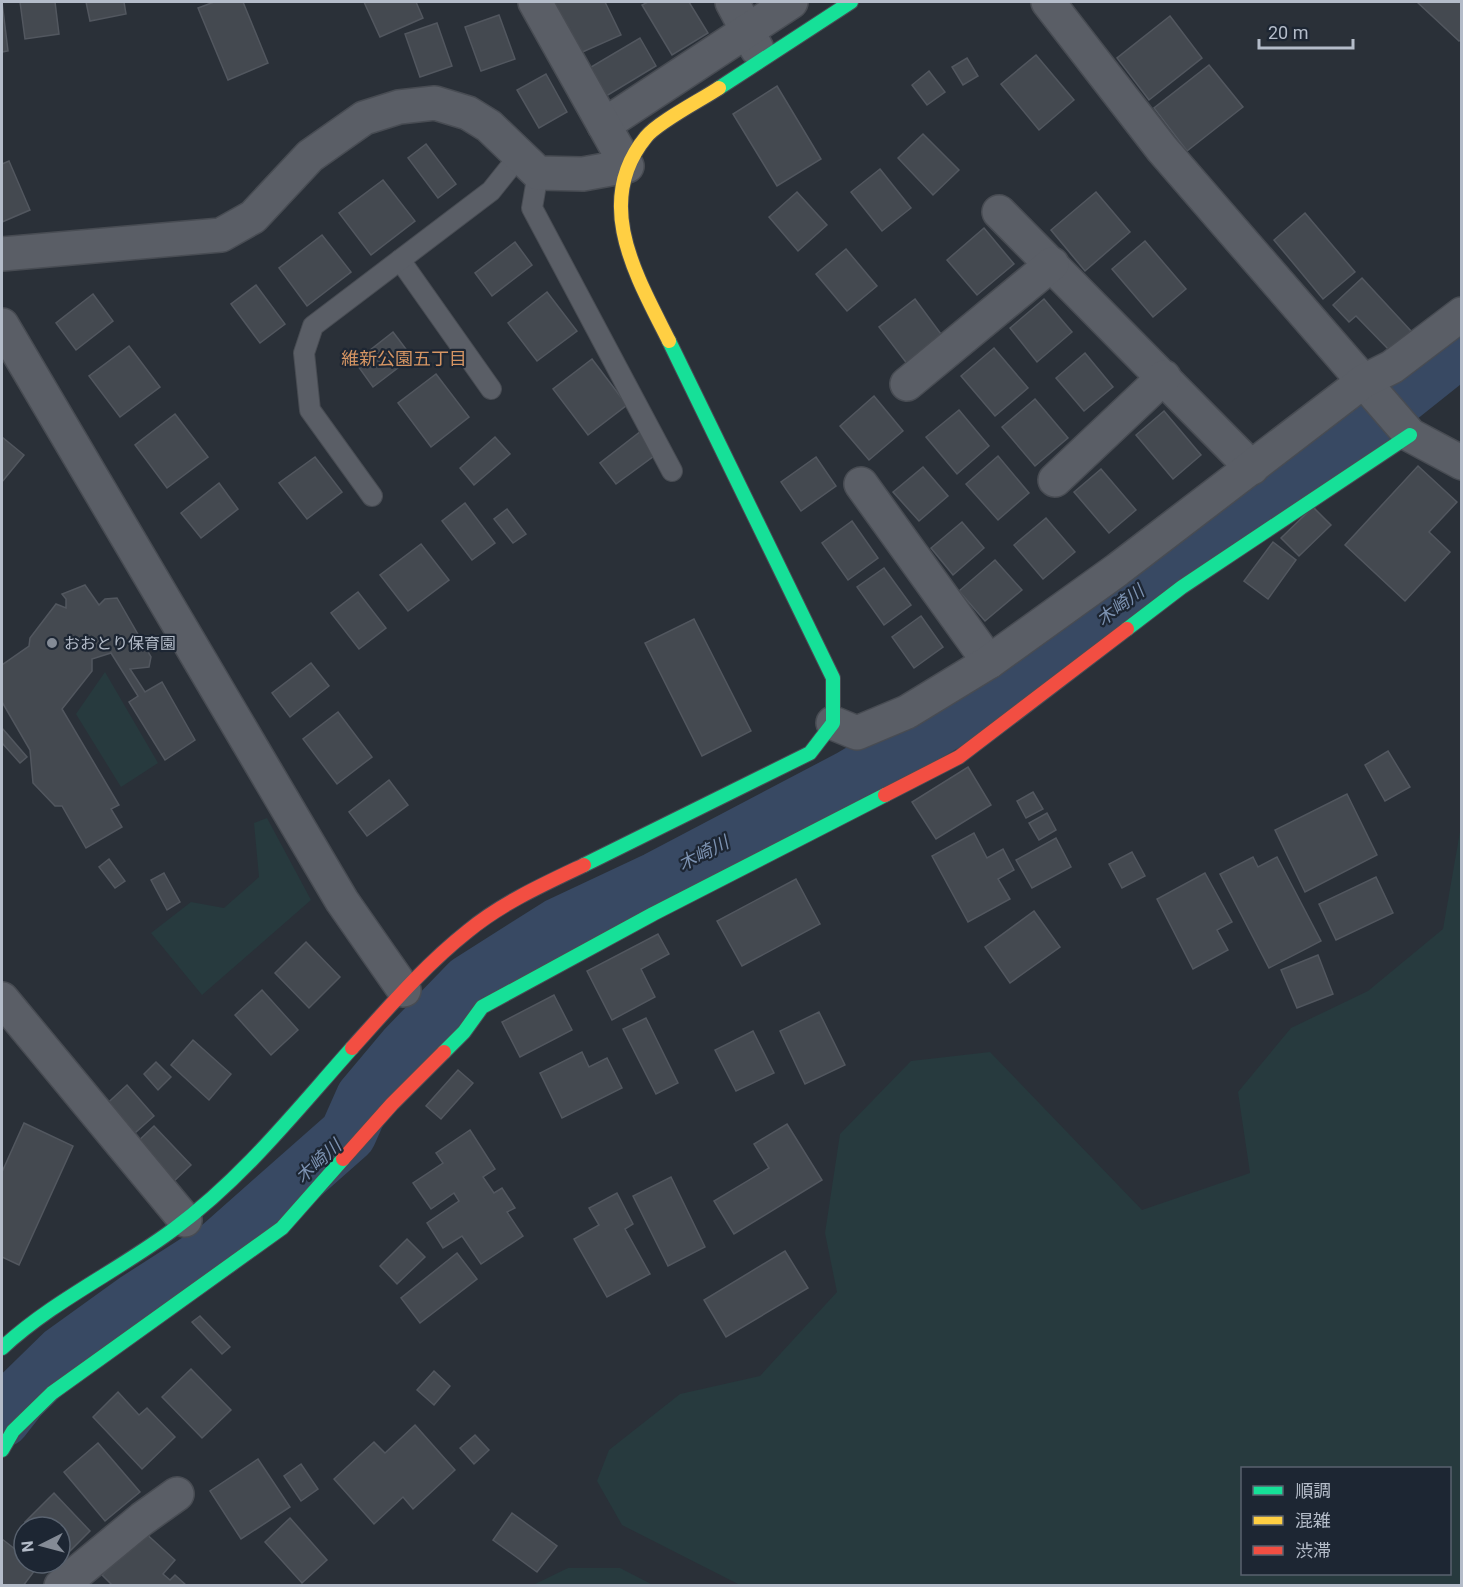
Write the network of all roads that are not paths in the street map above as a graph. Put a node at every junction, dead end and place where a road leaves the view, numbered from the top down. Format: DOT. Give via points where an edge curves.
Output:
graph roads {
  1 [pos="535,2"];
  2 [pos="732,2"];
  3 [pos="791,2"];
  4 [pos="851,2"];
  5 [pos="1048,2"];
  6 [pos="755,45"];
  7 [pos="604,125"];
  8 [pos="529,164"];
  9 [pos="627,166"];
  10 [pos="999,212"];
  11 [pos="2,254"];
  12 [pos="400,260"];
  13 [pos="1052,264"];
  14 [pos="1461,314"];
  15 [pos="2,325"];
  16 [pos="1164,377"];
  17 [pos="1364,381"];
  18 [pos="908,384"];
  19 [pos="491,389"];
  20 [pos="1410,435"];
  21 [pos="1461,463"];
  22 [pos="1252,468"];
  23 [pos="672,471"];
  24 [pos="1055,480"];
  25 [pos="861,484"];
  26 [pos="372,496"];
  27 [pos="989,662"];
  28 [pos="833,723"];
  29 [pos="404,990"];
  30 [pos="2,999"];
  31 [pos="185,1220"];
  32 [pos="2,1348"];
  33 [pos="2,1450"];
  34 [pos="177,1494"];
  35 [pos="61,1586"];
  1 -- 7 [label="street"];
  2 -- 6 [label="street"];
  3 -- 6 [label="street"];
  4 -- 6 [label="street"];
  5 -- 17 [label="street" via="1162,149"];
  6 -- 7 [label="street"];
  6 -- 9 [label="street" via="647,135"];
  7 -- 9 [label="street"];
  8 -- 9 [label="street" via="583,174"];
  8 -- 11 [label="street" via="468,112 435,103 399,107 364,118 319,149 253,217 221,235"];
  8 -- 12 [label="lane"];
  8 -- 23 [label="lane" via="532,208"];
  9 -- 28 [label="street" via="620,192 623,235 635,274 833,678"];
  10 -- 13 [label="street"];
  12 -- 19 [label="lane"];
  12 -- 26 [label="lane" via="313,326 304,353 310,410"];
  13 -- 16 [label="street"];
  13 -- 18 [label="street"];
  14 -- 17 [label="street" via="1392,368"];
  15 -- 29 [label="street" via="342,901"];
  16 -- 22 [label="street"];
  16 -- 24 [label="street"];
  17 -- 20 [label="street"];
  17 -- 22 [label="street"];
  20 -- 21 [label="street"];
  20 -- 33 [label="street" via="1182,587 959,757 482,1007 464,1032 392,1104 282,1228 52,1393 13,1431"];
  22 -- 27 [label="street"];
  25 -- 27 [label="street"];
  27 -- 28 [label="street" via="907,712 857,733"];
  28 -- 29 [label="street" via="810,753 523,895 469,930"];
  29 -- 31 [label="street" via="236,1179"];
  30 -- 31 [label="street"];
  31 -- 32 [label="street" via="30,1322"];
  34 -- 35 [label="street"];
}
